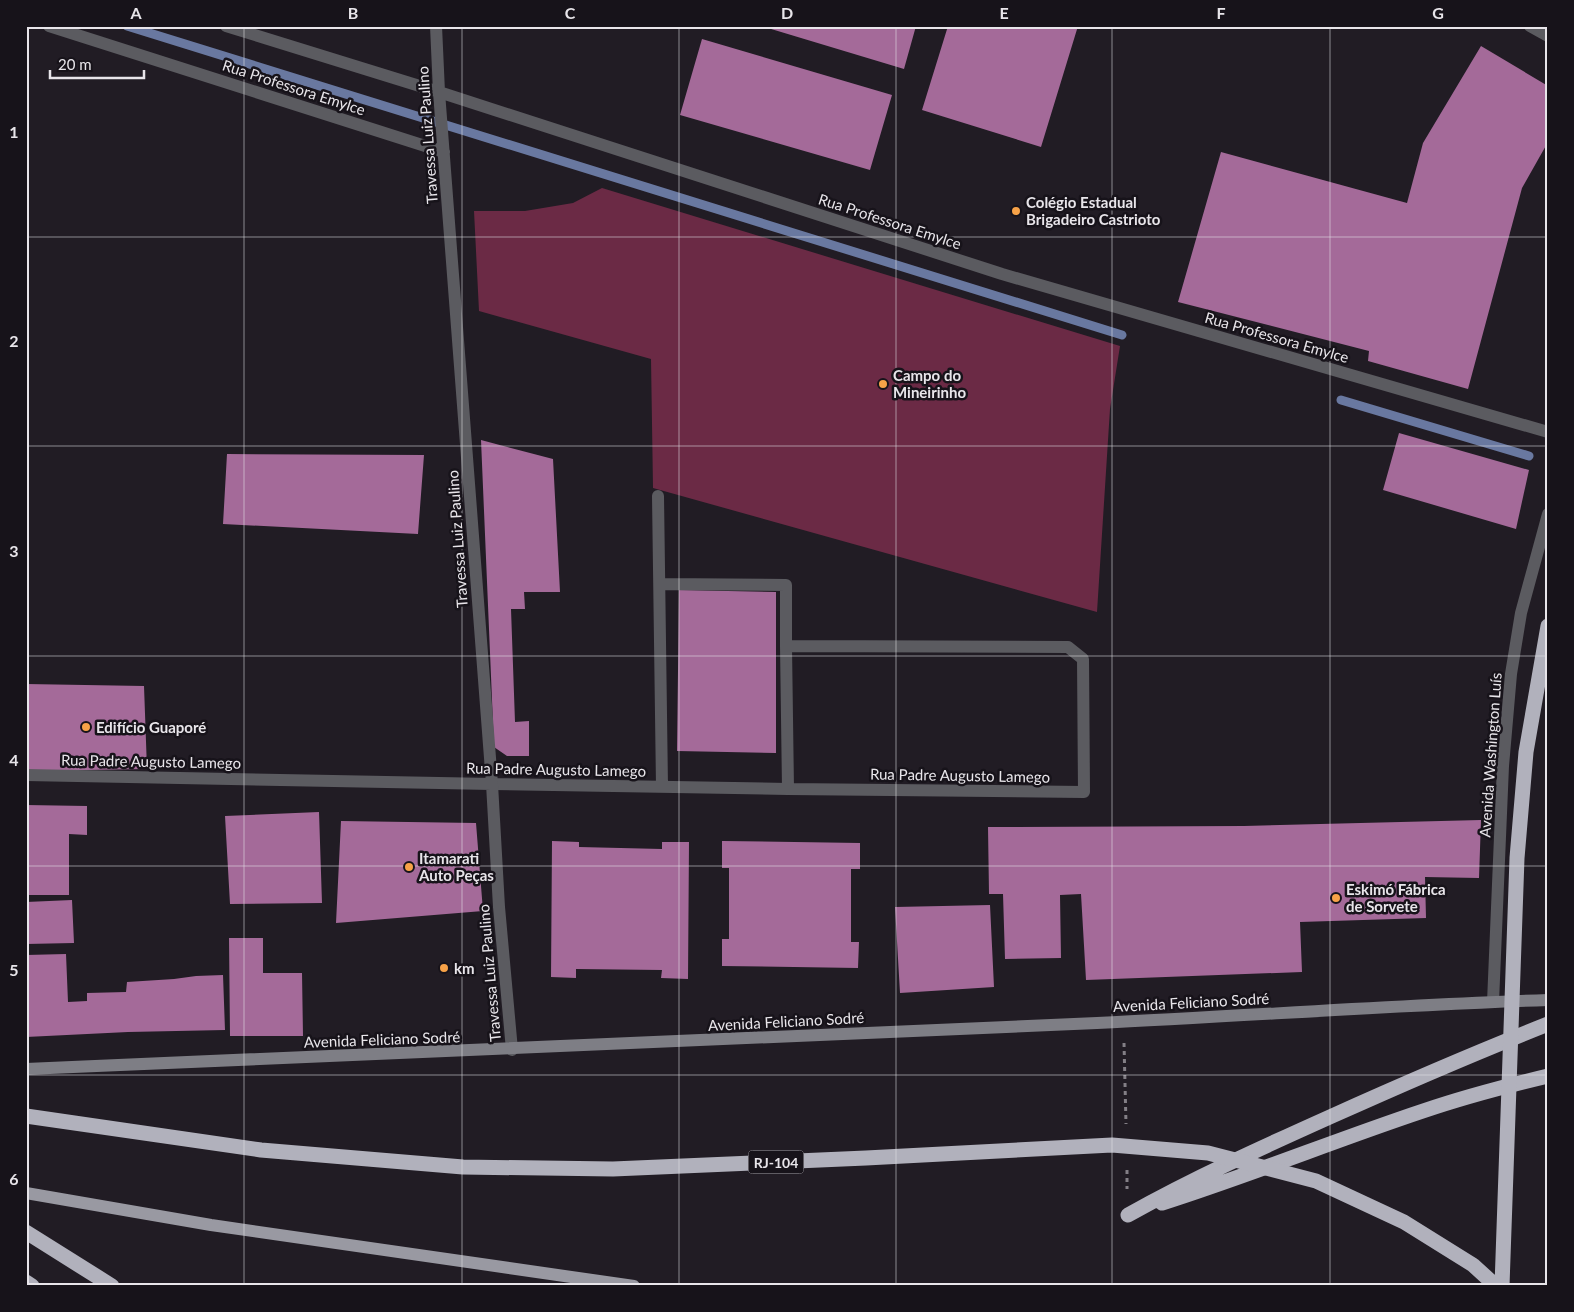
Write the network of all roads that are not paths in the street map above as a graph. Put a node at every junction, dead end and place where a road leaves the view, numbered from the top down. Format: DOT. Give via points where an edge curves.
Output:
graph roads {
  1 [pos="49,26"];
  2 [pos="226,26"];
  3 [pos="436,26"];
  4 [pos="1530,26"];
  5 [pos="1548,36"];
  6 [pos="439,92"];
  7 [pos="444,152"];
  8 [pos="1548,432"];
  9 [pos="658,496"];
  10 [pos="1548,514"];
  11 [pos="660,584"];
  12 [pos="1548,626"];
  13 [pos="786,646"];
  14 [pos="26,775"];
  15 [pos="492,784"];
  16 [pos="662,787"];
  17 [pos="788,790"];
  18 [pos="1548,1000"];
  19 [pos="1493,1002"];
  20 [pos="1548,1024"];
  21 [pos="512,1050"];
  22 [pos="26,1069"];
  23 [pos="1548,1076"];
  24 [pos="26,1116"];
  25 [pos="26,1193"];
  26 [pos="26,1232"];
  27 [pos="26,1282"];
  28 [pos="32,1286"];
  29 [pos="112,1286"];
  30 [pos="634,1286"];
  31 [pos="1496,1286"];
  32 [pos="1502,1286"];
  1 -- 7 [label="street, Rua Professora Emylce"];
  2 -- 6 [label="street, Rua Professora Emylce"];
  3 -- 6 [label="street, Travessa Luiz Paulino"];
  4 -- 5 [label="street"];
  6 -- 7 [label="street, Travessa Luiz Paulino"];
  6 -- 8 [label="street, Rua Professora Emylce" via="1002,274"];
  7 -- 15 [label="street, Travessa Luiz Paulino"];
  9 -- 11 [label="street"];
  10 -- 19 [label="street, Avenida Washington Luís" via="1521,613 1511,674 1503,766"];
  11 -- 13 [label="street" via="786,585"];
  11 -- 16 [label="street"];
  12 -- 32 [label="highway, bridge" via="1526,752 1517,858"];
  13 -- 17 [label="street"];
  13 -- 17 [label="street, Rua Padre Augusto Lamego" via="1068,647 1083,659 1084,792"];
  14 -- 15 [label="street, Rua Padre Augusto Lamego"];
  15 -- 16 [label="street, Rua Padre Augusto Lamego"];
  15 -- 21 [label="street, Travessa Luiz Paulino"];
  16 -- 17 [label="street, Rua Padre Augusto Lamego"];
  18 -- 19 [label="main road, Avenida Feliciano Sodré"];
  19 -- 21 [label="main road, Avenida Feliciano Sodré"];
  20 -- 23 [label="highway" via="1255,1150 1128,1215 1426,1110"];
  21 -- 22 [label="main road, Avenida Feliciano Sodré"];
  24 -- 31 [label="highway, RJ-104, bridge" via="261,1150 463,1168 613,1168 1112,1145 1208,1153 1316,1181 1404,1222 1473,1264"];
  25 -- 30 [label="main road" via="220,1227"];
  26 -- 29 [label="highway"];
  27 -- 28 [label="highway"];
}
